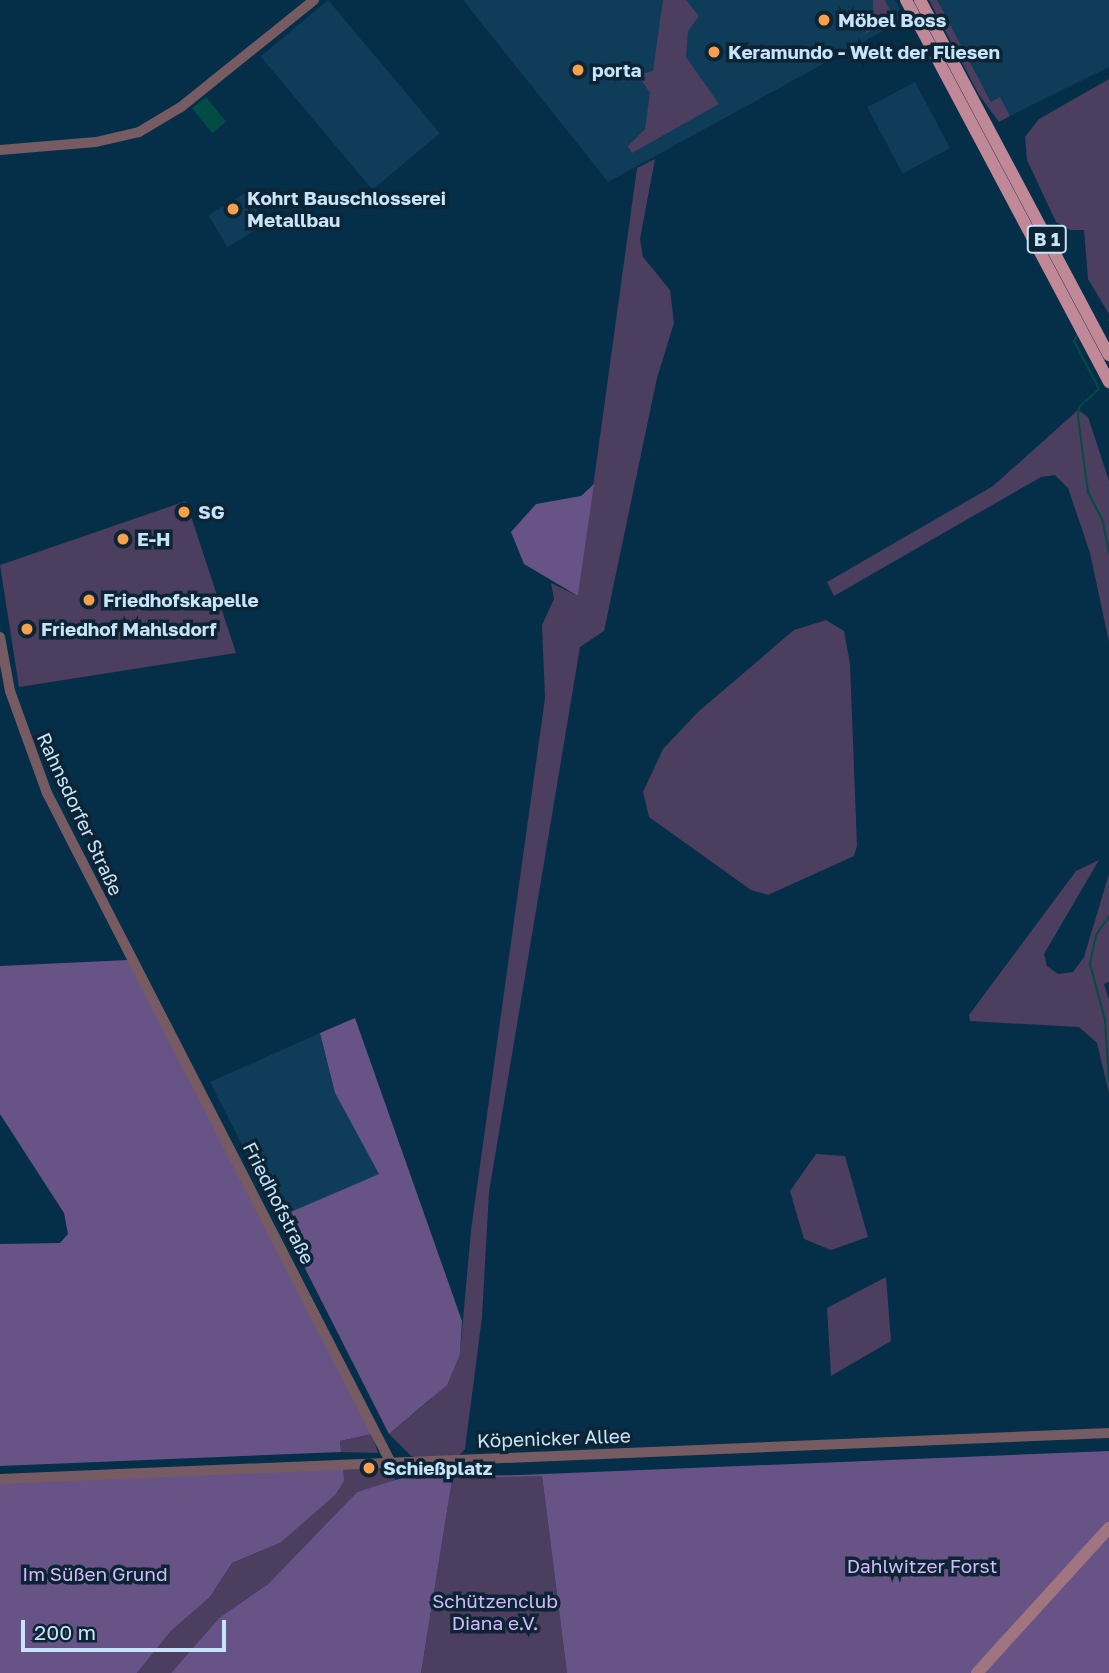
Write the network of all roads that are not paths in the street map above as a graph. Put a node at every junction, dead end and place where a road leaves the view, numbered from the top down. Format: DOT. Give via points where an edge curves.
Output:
graph roads {
  1 [pos="314,0"];
  2 [pos="906,0"];
  3 [pos="920,0"];
  4 [pos="982,130"];
  5 [pos="0,150"];
  6 [pos="1109,355"];
  7 [pos="1109,382"];
  8 [pos="0,637"];
  9 [pos="132,960"];
  10 [pos="1109,1433"];
  11 [pos="391,1463"];
  12 [pos="0,1479"];
  13 [pos="1109,1528"];
  14 [pos="977,1673"];
  1 -- 5 [label="street" via="181,107 139,132 96,142"];
  2 -- 4 [label="main road, B 1"];
  3 -- 4 [label="main road, B 1"];
  4 -- 6 [label="main road, B 1"];
  4 -- 7 [label="main road, B 1"];
  8 -- 9 [label="street, Rahnsdorfer Straße" via="10,691 47,793"];
  9 -- 11 [label="street, Friedhofstraße"];
  10 -- 11 [label="street, Köpenicker Allee"];
  11 -- 12 [label="street, Köpenicker Allee"];
  13 -- 14 [label="main road"];
}
